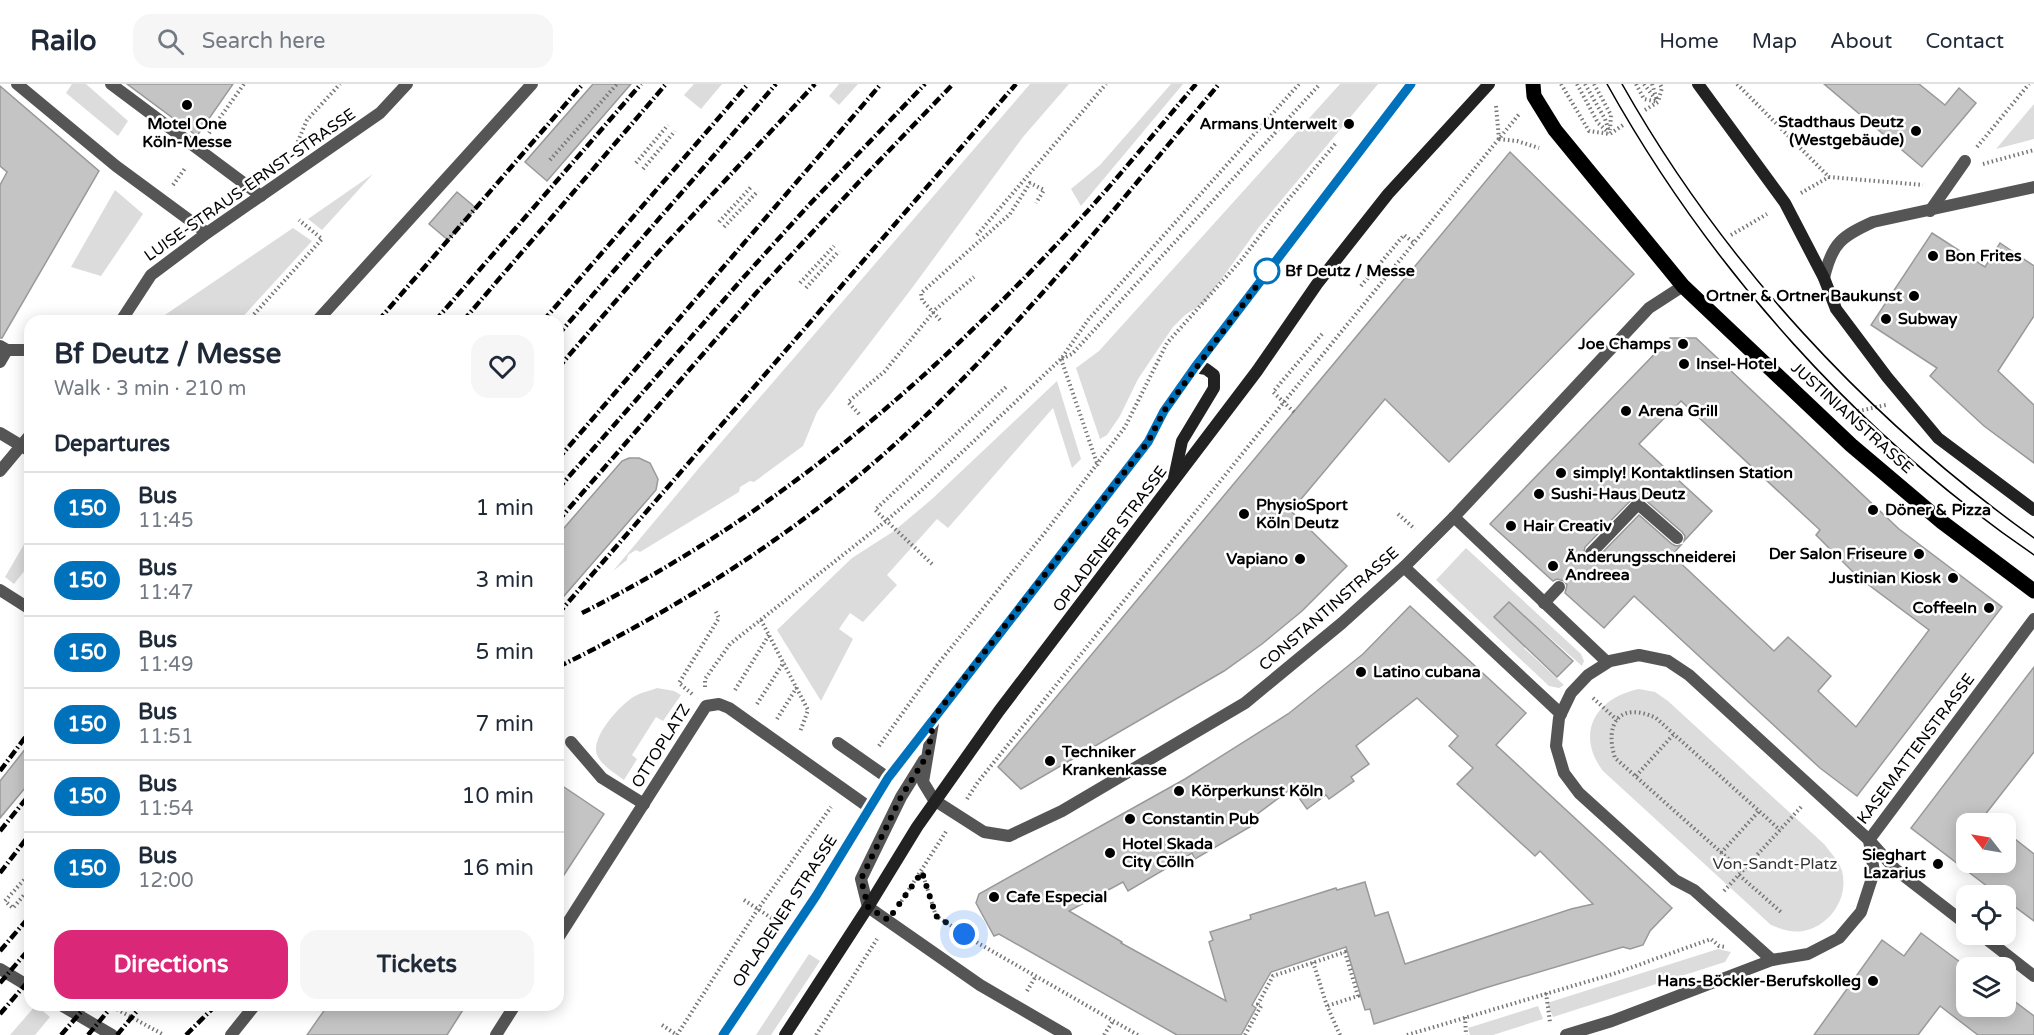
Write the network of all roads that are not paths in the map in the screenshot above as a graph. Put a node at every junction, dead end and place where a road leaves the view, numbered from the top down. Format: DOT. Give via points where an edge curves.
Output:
graph roads {
  1 [pos="17,84"];
  2 [pos="111,84"];
  3 [pos="407,84"];
  4 [pos="532,84"];
  5 [pos="1411,84"];
  6 [pos="1533,84"];
  7 [pos="1698,84"];
  8 [pos="1492,89"];
  9 [pos="1965,161"];
  10 [pos="2034,187"];
  11 [pos="261,196"];
  12 [pos="1930,211"];
  13 [pos="207,233"];
  14 [pos="1824,278"];
  15 [pos="1683,286"];
  16 [pos="125,315"];
  17 [pos="322,315"];
  18 [pos="4,348"];
  19 [pos="24,350"];
  20 [pos="0,362"];
  21 [pos="1195,367"];
  22 [pos="0,433"];
  23 [pos="24,447"];
  24 [pos="24,449"];
  25 [pos="0,471"];
  26 [pos="1173,483"];
  27 [pos="2034,510"];
  28 [pos="1454,517"];
  29 [pos="1677,538"];
  30 [pos="1591,553"];
  31 [pos="1404,567"];
  32 [pos="1559,587"];
  33 [pos="0,590"];
  34 [pos="2034,591"];
  35 [pos="1544,603"];
  36 [pos="24,605"];
  37 [pos="2034,619"];
  38 [pos="1607,662"];
  39 [pos="1561,714"];
  40 [pos="934,717"];
  41 [pos="571,742"];
  42 [pos="838,742"];
  43 [pos="928,754"];
  44 [pos="888,778"];
  45 [pos="934,800"];
  46 [pos="644,804"];
  47 [pos="870,808"];
  48 [pos="1869,840"];
  49 [pos="868,907"];
  50 [pos="1956,916"];
  51 [pos="564,929"];
  52 [pos="1994,945"];
  53 [pos="1772,960"];
  54 [pos="0,969"];
  55 [pos="2034,976"];
  56 [pos="24,983"];
  57 [pos="71,1011"];
  58 [pos="250,1011"];
  59 [pos="512,1011"];
  60 [pos="1611,1021"];
  61 [pos="112,1035"];
  62 [pos="231,1035"];
  63 [pos="496,1035"];
  64 [pos="723,1035"];
  65 [pos="785,1035"];
  66 [pos="1066,1035"];
  67 [pos="1566,1035"];
  68 [pos="1605,1035"];
  1 -- 13 [label="street" via="116,166"];
  2 -- 11 [label="street"];
  3 -- 11 [label="street, LUISE-STRAUS-ERNST-STRASSE" via="380,113"];
  4 -- 17 [label="street"];
  5 -- 21 [label="main road, OPLADENER STRASSE"];
  6 -- 15 [label="main road, JUSTINIANSTRASSE" via="1534,96 1555,130"];
  7 -- 14 [label="main road" via="1785,203"];
  8 -- 26 [label="main road, OPLADENER STRASSE" via="1388,194 1317,284"];
  9 -- 12 [label="street"];
  10 -- 12 [label="street"];
  11 -- 13 [label="street, LUISE-STRAUS-ERNST-STRASSE"];
  12 -- 14 [label="street" via="1874,222 1841,239 1828,258"];
  13 -- 16 [label="street, LUISE-STRAUS-ERNST-STRASSE" via="151,275"];
  14 -- 27 [label="main road" via="1836,309 1849,328 1938,438"];
  15 -- 28 [label="street, CONSTANTINSTRASSE" via="1649,308"];
  15 -- 34 [label="main road, JUSTINIANSTRASSE" via="1851,444 1942,522"];
  18 -- 19 [label="street"];
  18 -- 20 [label="street"];
  21 -- 26 [label="main road" via="1214,375 1214,388 1182,441"];
  21 -- 40 [label="main road, OPLADENER STRASSE" via="1148,442"];
  22 -- 23 [label="street"];
  24 -- 25 [label="street"];
  26 -- 45 [label="main road, OPLADENER STRASSE"];
  28 -- 31 [label="street, CONSTANTINSTRASSE"];
  28 -- 35 [label="street"];
  29 -- 30 [label="street" via="1638,504"];
  31 -- 39 [label="street"];
  31 -- 45 [label="street, CONSTANTINSTRASSE" via="1245,703 1062,811 1009,837 984,832"];
  32 -- 35 [label="street"];
  33 -- 36 [label="street"];
  35 -- 38 [label="street"];
  37 -- 48 [label="street, KASEMATTENSTRASSE"];
  38 -- 39 [label="street" via="1578,685"];
  38 -- 48 [label="street" via="1639,655 1668,661 1689,675"];
  39 -- 53 [label="street" via="1556,746 1564,773 1579,793"];
  40 -- 43 [label="street"];
  40 -- 44 [label="main road, OPLADENER STRASSE"];
  41 -- 46 [label="street" via="602,778"];
  42 -- 44 [label="street"];
  43 -- 45 [label="street" via="923,782"];
  43 -- 49 [label="street" via="901,797 861,879"];
  44 -- 47 [label="main road, OPLADENER STRASSE"];
  45 -- 49 [label="main road, OPLADENER STRASSE"];
  46 -- 47 [label="street, OTTOPLATZ" via="706,706 719,704"];
  46 -- 51 [label="street, OTTOPLATZ"];
  47 -- 64 [label="main road, OPLADENER STRASSE"];
  48 -- 50 [label="street" via="1895,869"];
  48 -- 53 [label="street, KASEMATTENSTRASSE" via="1874,872 1861,912 1839,938 1808,954"];
  49 -- 65 [label="main road, OPLADENER STRASSE"];
  49 -- 66 [label="street" via="980,985"];
  52 -- 55 [label="street"];
  53 -- 60 [label="street, KASEMATTENSTRASSE"];
  54 -- 56 [label="street"];
  57 -- 61 [label="street"];
  58 -- 62 [label="street"];
  59 -- 63 [label="street"];
  60 -- 67 [label="street, KASEMATTENSTRASSE"];
  60 -- 68 [label="street"];
}
